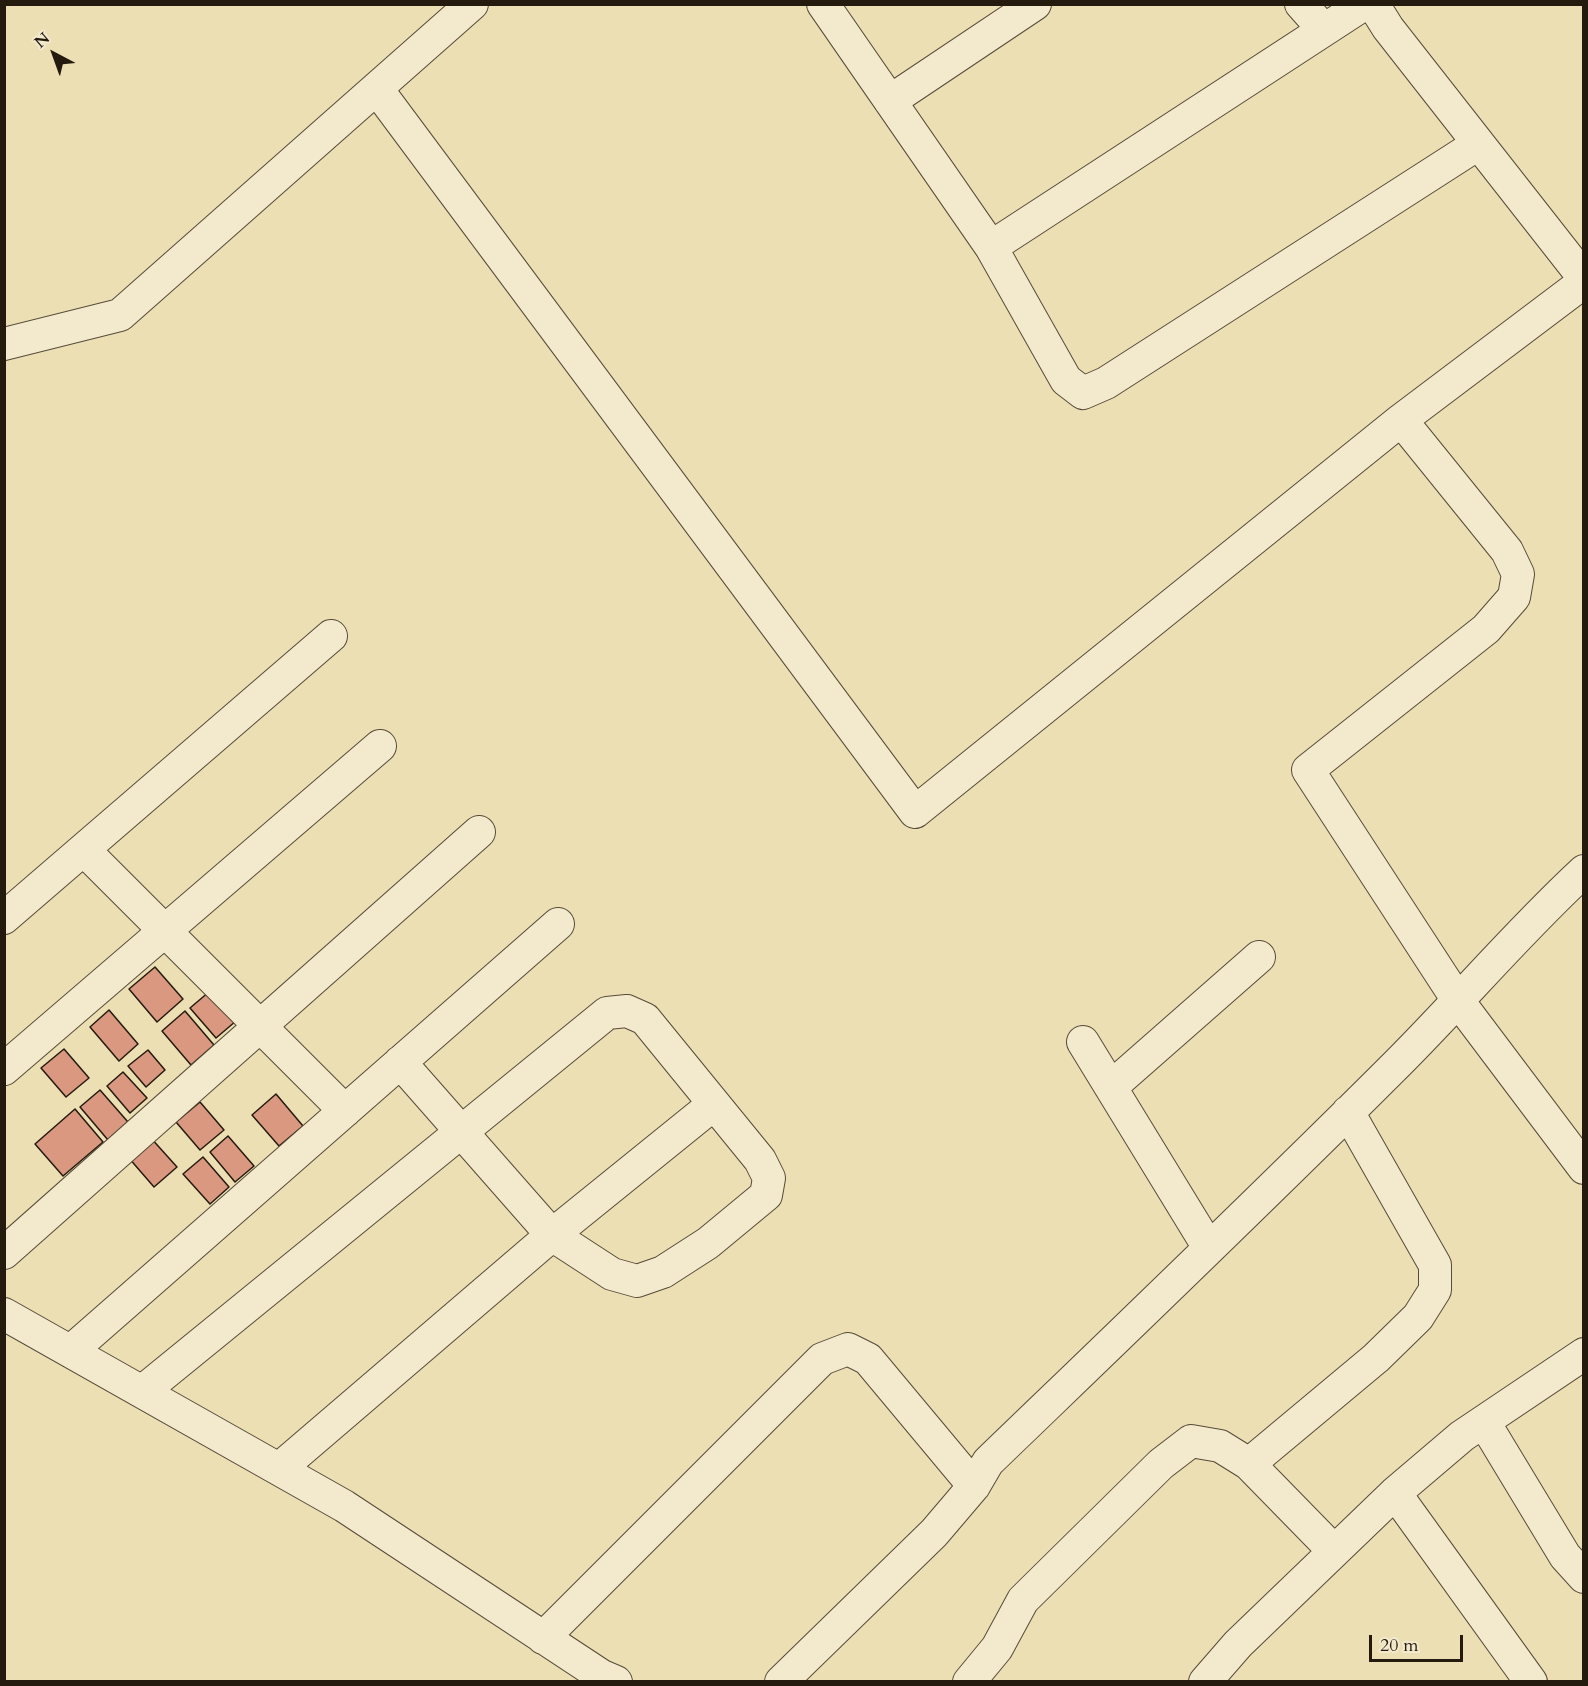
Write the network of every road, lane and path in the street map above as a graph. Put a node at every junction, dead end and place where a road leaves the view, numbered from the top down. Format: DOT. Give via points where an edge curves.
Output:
graph roads {
  1 [pos="472,4"];
  2 [pos="823,4"];
  3 [pos="1035,4"];
  4 [pos="1300,4"];
  5 [pos="1364,4"];
  6 [pos="1373,4"];
  7 [pos="1324,30"];
  8 [pos="376,89"];
  9 [pos="890,101"];
  10 [pos="1478,144"];
  11 [pos="991,247"];
  12 [pos="1584,280"];
  13 [pos="4,344"];
  14 [pos="1401,420"];
  15 [pos="332,636"];
  16 [pos="380,746"];
  17 [pos="479,832"];
  18 [pos="84,850"];
  19 [pos="1584,870"];
  20 [pos="4,918"];
  21 [pos="558,924"];
  22 [pos="165,931"];
  23 [pos="1259,957"];
  24 [pos="1459,1002"];
  25 [pos="261,1026"];
  26 [pos="1083,1042"];
  27 [pos="400,1062"];
  28 [pos="4,1069"];
  29 [pos="1111,1087"];
  30 [pos="714,1104"];
  31 [pos="345,1111"];
  32 [pos="1348,1112"];
  33 [pos="461,1132"];
  34 [pos="1584,1168"];
  35 [pos="552,1235"];
  36 [pos="1209,1248"];
  37 [pos="4,1253"];
  38 [pos="4,1314"];
  39 [pos="72,1350"];
  40 [pos="1584,1354"];
  41 [pos="143,1391"];
  42 [pos="1484,1422"];
  43 [pos="1249,1464"];
  44 [pos="279,1469"];
  45 [pos="974,1486"];
  46 [pos="1395,1493"];
  47 [pos="1334,1551"];
  48 [pos="1584,1577"];
  49 [pos="543,1638"];
  50 [pos="616,1682"];
  51 [pos="781,1682"];
  52 [pos="969,1682"];
  53 [pos="1205,1682"];
  54 [pos="1531,1682"];
  1 -- 8 [label="street"];
  2 -- 9 [label="street"];
  3 -- 9 [label="street"];
  4 -- 7 [label="street"];
  5 -- 7 [label="street"];
  6 -- 10 [label="street"];
  7 -- 11 [label="street"];
  8 -- 13 [label="street" via="120,315"];
  8 -- 14 [label="street" via="915,812"];
  9 -- 11 [label="street"];
  10 -- 11 [label="street" via="1106,383 1083,393 1066,380"];
  10 -- 12 [label="street"];
  12 -- 14 [label="street"];
  14 -- 24 [label="street" via="1507,551 1518,574 1514,597 1486,630 1308,770"];
  15 -- 18 [label="street"];
  16 -- 22 [label="street"];
  17 -- 25 [label="street"];
  18 -- 20 [label="street"];
  18 -- 22 [label="street"];
  19 -- 24 [label="street" via="1542,909"];
  21 -- 27 [label="street"];
  22 -- 25 [label="street"];
  22 -- 28 [label="street"];
  23 -- 29 [label="street"];
  24 -- 32 [label="street"];
  24 -- 34 [label="street"];
  25 -- 31 [label="street"];
  25 -- 37 [label="street"];
  26 -- 29 [label="street"];
  27 -- 31 [label="street"];
  27 -- 33 [label="street"];
  29 -- 36 [label="street"];
  30 -- 33 [label="street" via="645,1019 627,1011 607,1013"];
  30 -- 35 [label="street"];
  30 -- 35 [label="street" via="760,1160 769,1178 766,1195 708,1244 663,1272 637,1281 612,1274"];
  31 -- 39 [label="street"];
  32 -- 36 [label="street"];
  32 -- 43 [label="street" via="1435,1265 1435,1290 1418,1317 1376,1358"];
  33 -- 35 [label="street"];
  33 -- 41 [label="street"];
  35 -- 44 [label="street"];
  36 -- 45 [label="street" via="988,1462"];
  38 -- 39 [label="street"];
  39 -- 41 [label="street"];
  40 -- 42 [label="street"];
  41 -- 44 [label="street"];
  42 -- 46 [label="street"];
  42 -- 48 [label="street" via="1565,1556"];
  43 -- 47 [label="street"];
  43 -- 52 [label="street" via="1220,1446 1191,1441 1161,1464 1023,1600 997,1648"];
  44 -- 49 [label="street" via="344,1506"];
  45 -- 49 [label="street" via="868,1359 848,1350 822,1359"];
  45 -- 51 [label="street" via="934,1533"];
  46 -- 47 [label="street"];
  46 -- 54 [label="street"];
  47 -- 53 [label="street" via="1238,1644"];
  49 -- 50 [label="street"];
}
